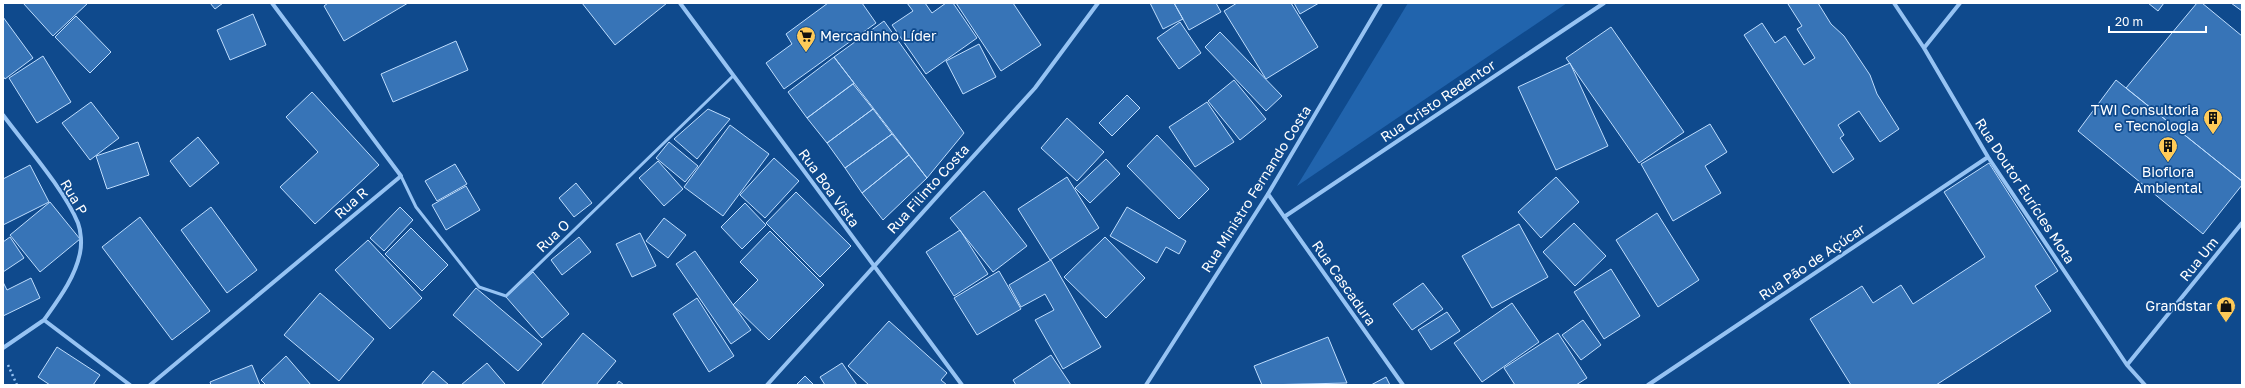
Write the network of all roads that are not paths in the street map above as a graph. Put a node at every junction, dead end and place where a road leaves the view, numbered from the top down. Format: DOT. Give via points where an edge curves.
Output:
graph roads {
  1 [pos="272,3"];
  2 [pos="680,3"];
  3 [pos="1098,3"];
  4 [pos="1381,3"];
  5 [pos="1604,3"];
  6 [pos="1894,3"];
  7 [pos="1960,3"];
  8 [pos="1924,48"];
  9 [pos="733,76"];
  10 [pos="3,115"];
  11 [pos="1988,157"];
  12 [pos="401,176"];
  13 [pos="1268,194"];
  14 [pos="1284,217"];
  15 [pos="2242,223"];
  16 [pos="872,266"];
  17 [pos="44,320"];
  18 [pos="3,348"];
  19 [pos="2127,365"];
  20 [pos="130,385"];
  21 [pos="150,385"];
  22 [pos="767,385"];
  23 [pos="962,385"];
  24 [pos="1146,385"];
  25 [pos="1403,385"];
  26 [pos="1648,385"];
  27 [pos="2145,385"];
  1 -- 12 [label="street"];
  2 -- 9 [label="street, Rua Boa Vista"];
  3 -- 16 [label="street, Rua Filinto Costa" via="1035,88"];
  4 -- 13 [label="street, Rua Ministro Fernando Costa"];
  5 -- 14 [label="street, Rua Cristo Redentor"];
  6 -- 8 [label="street, Rua Doutor Eurícles Mota"];
  7 -- 8 [label="street"];
  8 -- 11 [label="street, Rua Doutor Eurícles Mota"];
  9 -- 12 [label="lane, Rua O" via="506,296 479,287 416,207"];
  9 -- 16 [label="street, Rua Boa Vista"];
  10 -- 17 [label="street, Rua P" via="66,201 81,235 80,253 65,291"];
  11 -- 19 [label="street, Rua Doutor Eurícles Mota"];
  11 -- 26 [label="street, Rua Pão de Açúcar"];
  12 -- 21 [label="street, Rua R"];
  13 -- 14 [label="street, Rua Cascadura"];
  13 -- 24 [label="street, Rua Ministro Fernando Costa"];
  14 -- 25 [label="street, Rua Cascadura"];
  15 -- 19 [label="street, Rua Um"];
  16 -- 22 [label="street, Rua Filinto Costa"];
  16 -- 23 [label="street, Rua Boa Vista"];
  17 -- 18 [label="street, Rua P"];
  17 -- 20 [label="street"];
  19 -- 27 [label="street, Rua Doutor Eurícles Mota"];
}
